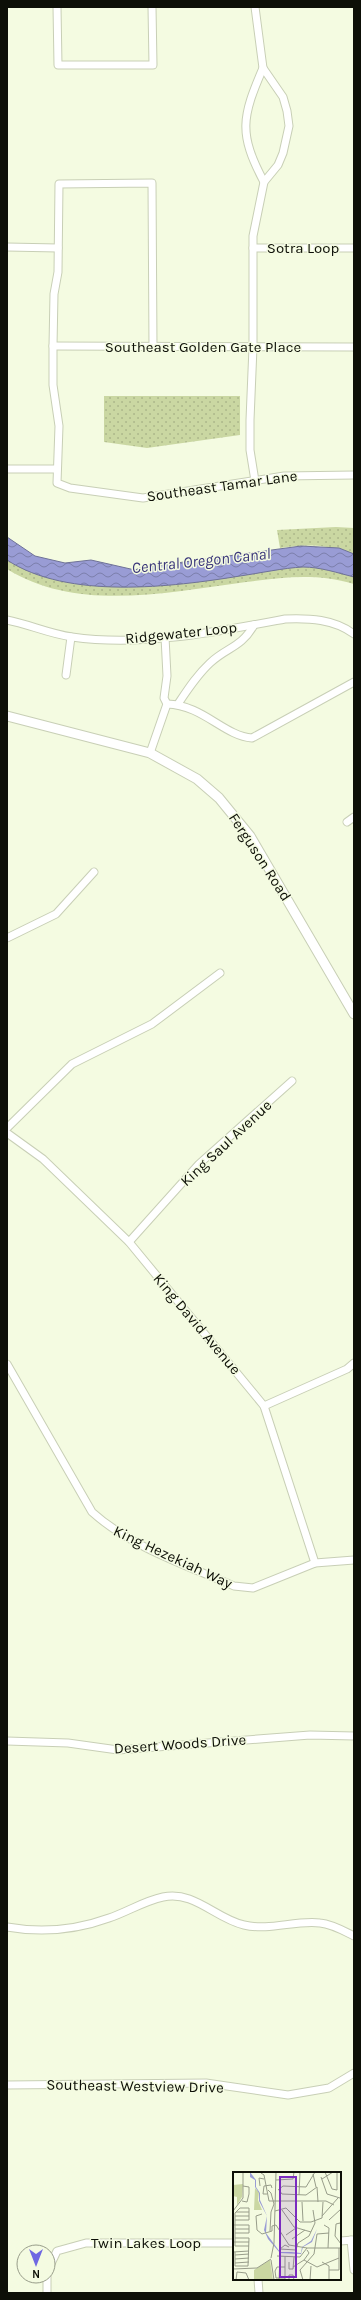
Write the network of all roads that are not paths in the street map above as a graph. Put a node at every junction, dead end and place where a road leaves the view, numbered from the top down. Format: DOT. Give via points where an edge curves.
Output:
graph roads {
  1 [pos="57,7"];
  2 [pos="152,7"];
  3 [pos="254,7"];
  4 [pos="263,68"];
  5 [pos="264,182"];
  6 [pos="7,247"];
  7 [pos="58,248"];
  8 [pos="253,248"];
  9 [pos="354,248"];
  10 [pos="53,346"];
  11 [pos="154,347"];
  12 [pos="254,347"];
  13 [pos="354,348"];
  14 [pos="7,469"];
  15 [pos="57,469"];
  16 [pos="354,475"];
  17 [pos="255,481"];
  18 [pos="7,620"];
  19 [pos="254,625"];
  20 [pos="354,634"];
  21 [pos="71,637"];
  22 [pos="165,637"];
  23 [pos="66,675"];
  24 [pos="354,682"];
  25 [pos="167,704"];
  26 [pos="178,704"];
  27 [pos="7,716"];
  28 [pos="150,753"];
  29 [pos="354,817"];
  30 [pos="347,822"];
  31 [pos="94,872"];
  32 [pos="7,938"];
  33 [pos="220,973"];
  34 [pos="354,1014"];
  35 [pos="292,1081"];
  36 [pos="7,1128"];
  37 [pos="7,1133"];
  38 [pos="129,1242"];
  39 [pos="7,1364"];
  40 [pos="354,1364"];
  41 [pos="264,1406"];
  42 [pos="354,1560"];
  43 [pos="315,1563"];
  44 [pos="354,1736"];
  45 [pos="7,1741"];
  46 [pos="7,1926"];
  47 [pos="354,1936"];
  48 [pos="354,2073"];
  49 [pos="7,2085"];
  50 [pos="353,2240"];
  51 [pos="341,2241"];
  52 [pos="233,2243"];
  53 [pos="56,2253"];
  54 [pos="354,2270"];
  55 [pos="258,2280"];
  56 [pos="258,2293"];
  1 -- 2 [label="street" via="58,65 153,65"];
  3 -- 4 [label="street"];
  4 -- 5 [label="street" via="244,125 250,151"];
  4 -- 5 [label="street" via="283,97 289,126 287,141 280,159"];
  5 -- 8 [label="street" via="254,224"];
  6 -- 7 [label="street"];
  7 -- 10 [label="street"];
  7 -- 11 [label="street" via="59,184 152,183"];
  8 -- 9 [label="street, Sotra Loop"];
  8 -- 12 [label="street"];
  10 -- 11 [label="street, Southeast Golden Gate Place"];
  10 -- 15 [label="street" via="53,385 59,426"];
  11 -- 12 [label="street, Southeast Golden Gate Place"];
  12 -- 13 [label="street, Southeast Golden Gate Place"];
  12 -- 17 [label="street" via="250,450"];
  14 -- 15 [label="street"];
  15 -- 17 [label="street, Southeast Tamar Lane" via="57,483 63,486 142,498"];
  16 -- 17 [label="street, Southeast Tamar Lane" via="307,474"];
  18 -- 21 [label="street, Ridgewater Loop"];
  19 -- 20 [label="street, Ridgewater Loop" via="305,618 330,622"];
  19 -- 22 [label="street, Ridgewater Loop"];
  19 -- 26 [label="street" via="246,638 211,662 190,685"];
  21 -- 22 [label="street, Ridgewater Loop" via="130,640"];
  21 -- 23 [label="street"];
  22 -- 25 [label="street" via="167,676 164,698"];
  24 -- 26 [label="street" via="252,738 243,737 206,715"];
  25 -- 26 [label="street"];
  25 -- 28 [label="street"];
  27 -- 28 [label="street, Ferguson Road"];
  28 -- 34 [label="street, Ferguson Road" via="197,779 236,816"];
  29 -- 30 [label="street"];
  31 -- 32 [label="street" via="56,914"];
  33 -- 36 [label="street" via="152,1024 72,1064"];
  35 -- 38 [label="street, King Saul Avenue" via="199,1164"];
  37 -- 38 [label="street, King David Avenue" via="43,1159"];
  38 -- 41 [label="street, King David Avenue"];
  39 -- 43 [label="street, King Hezekiah Way" via="92,1512 107,1527 234,1586 244,1588 253,1588"];
  40 -- 41 [label="street"];
  41 -- 43 [label="street, King David Avenue"];
  42 -- 43 [label="street, King Hezekiah Way"];
  44 -- 45 [label="street, Desert Woods Drive" via="310,1735 118,1750 68,1743"];
  46 -- 47 [label="street" via="51,1930 77,1927 163,1897 177,1896 194,1900 238,1924 255,1928 321,1923"];
  48 -- 49 [label="street, Southeast Westview Drive" via="329,2088 288,2095 206,2083"];
  50 -- 51 [label="street"];
  50 -- 54 [label="street"];
  52 -- 53 [label="street, Twin Lakes Loop" via="86,2243"];
  55 -- 56 [label="street"];
}
